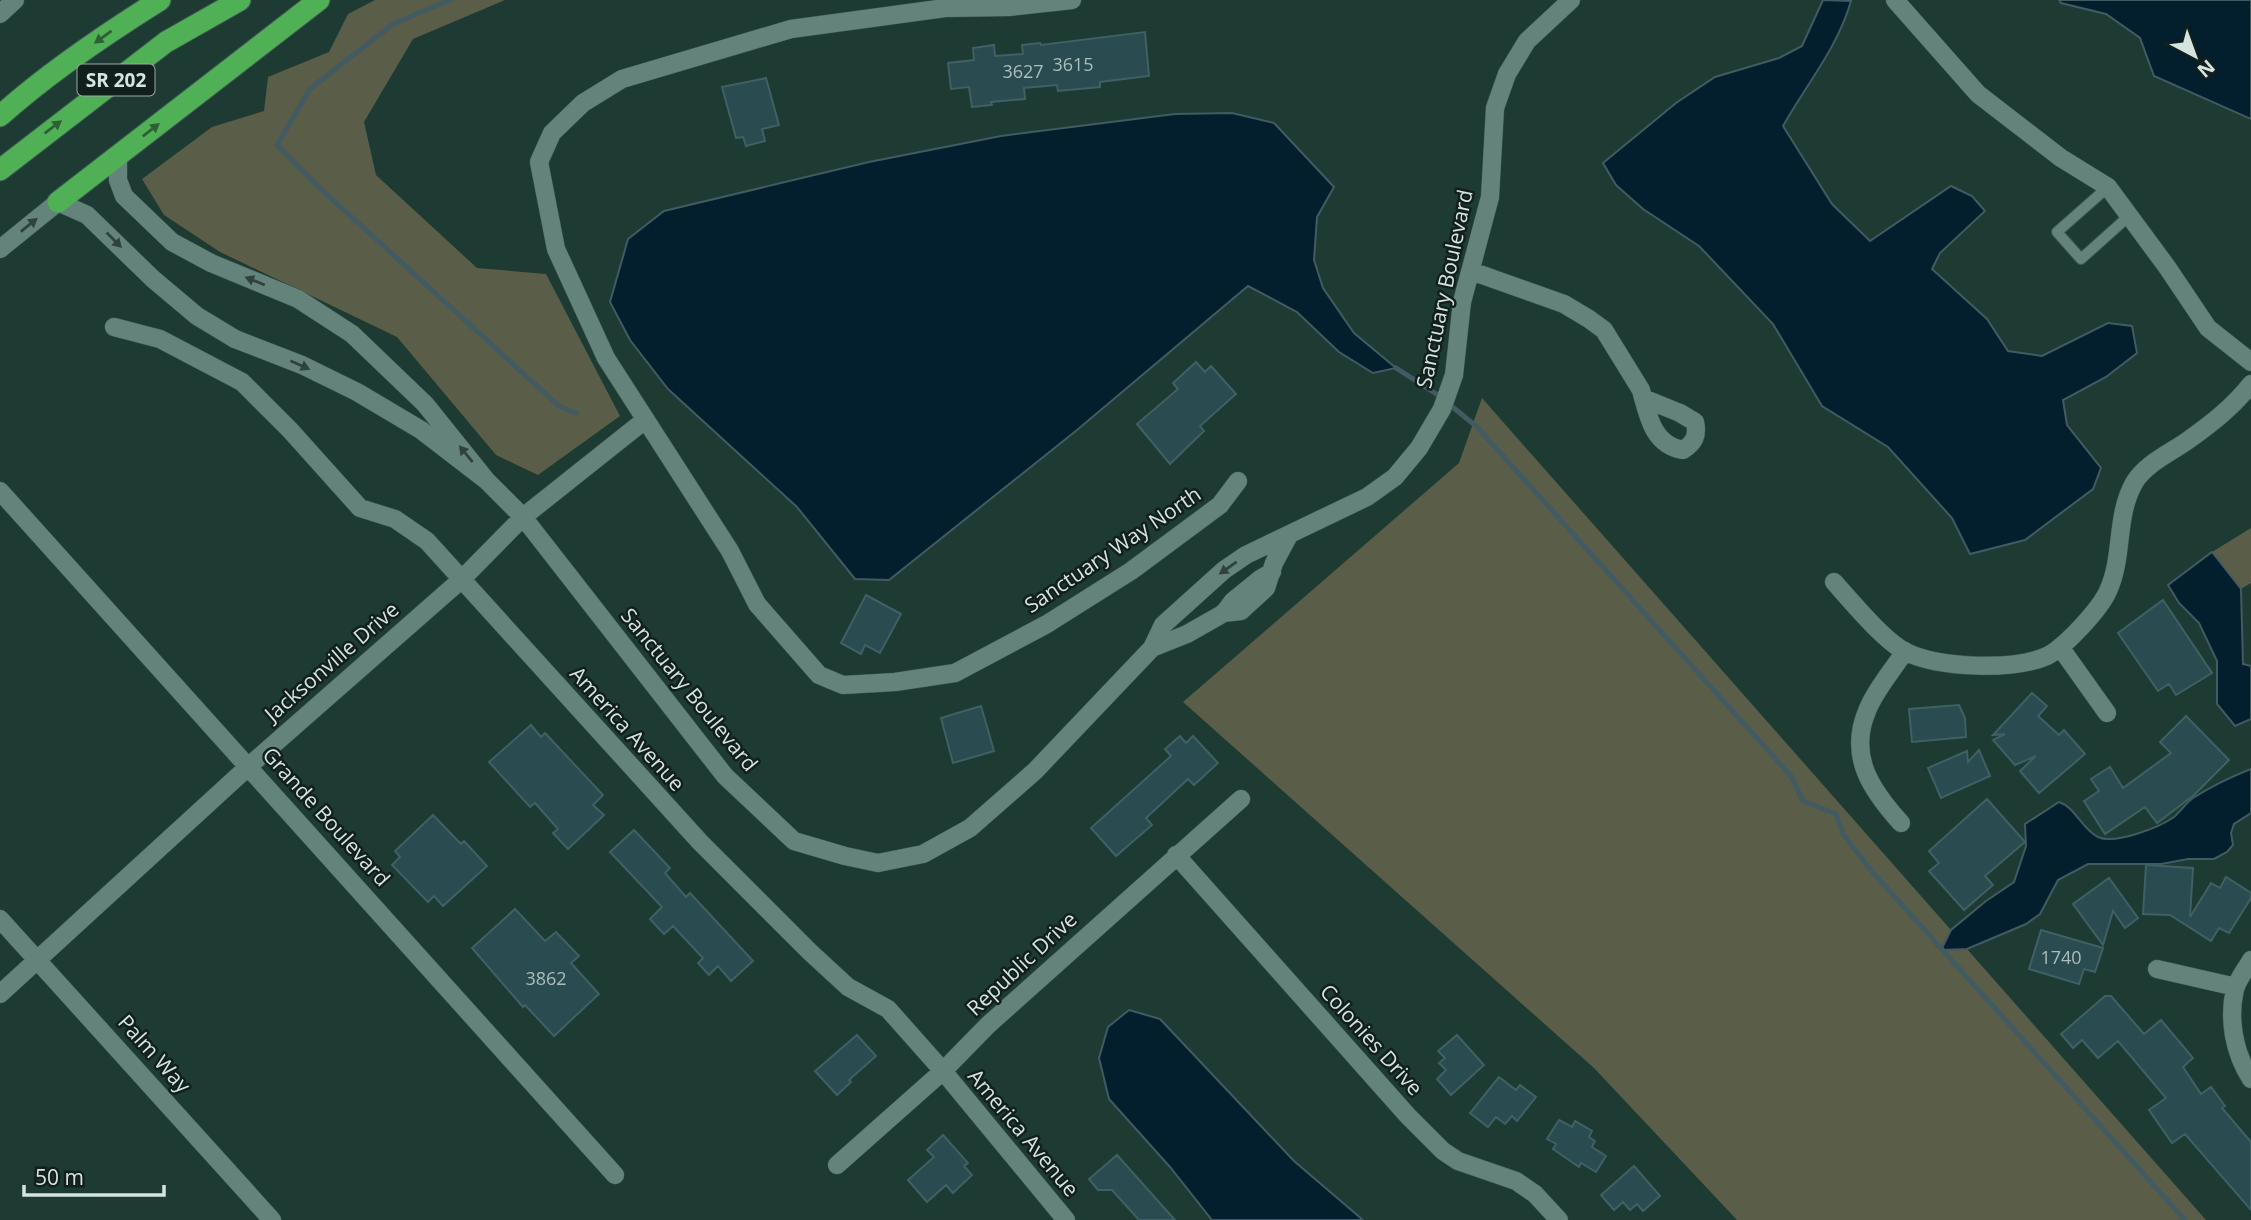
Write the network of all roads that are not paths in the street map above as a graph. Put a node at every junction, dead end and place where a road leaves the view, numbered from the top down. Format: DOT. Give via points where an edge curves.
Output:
graph roads {
  1 [pos="15,0"];
  2 [pos="160,0"];
  3 [pos="240,0"];
  4 [pos="319,0"];
  5 [pos="1072,0"];
  6 [pos="1571,0"];
  7 [pos="1895,0"];
  8 [pos="0,15"];
  9 [pos="0,116"];
  10 [pos="118,156"];
  11 [pos="0,170"];
  12 [pos="2108,187"];
  13 [pos="58,202"];
  14 [pos="2129,216"];
  15 [pos="0,249"];
  16 [pos="1471,271"];
  17 [pos="114,327"];
  18 [pos="2251,362"];
  19 [pos="2251,384"];
  20 [pos="1643,398"];
  21 [pos="645,420"];
  22 [pos="486,480"];
  23 [pos="1238,481"];
  24 [pos="0,491"];
  25 [pos="523,517"];
  26 [pos="1288,537"];
  27 [pos="462,579"];
  28 [pos="1834,582"];
  29 [pos="2060,647"];
  30 [pos="1152,648"];
  31 [pos="1905,652"];
  32 [pos="2107,713"];
  33 [pos="249,766"];
  34 [pos="1241,799"];
  35 [pos="1901,823"];
  36 [pos="1176,855"];
  37 [pos="0,919"];
  38 [pos="38,959"];
  39 [pos="2251,960"];
  40 [pos="2157,969"];
  41 [pos="2236,987"];
  42 [pos="0,994"];
  43 [pos="943,1071"];
  44 [pos="2251,1079"];
  45 [pos="837,1165"];
  46 [pos="615,1175"];
  47 [pos="272,1220"];
  48 [pos="1066,1220"];
  49 [pos="1559,1220"];
  1 -- 8 [label="street"];
  2 -- 9 [label="highway, SR 202, one-way" via="24,94"];
  11 -- 3 [label="highway, SR 202, one-way" via="166,42"];
  10 -- 4 [label="highway, one-way"];
  5 -- 21 [label="street" via="946,8 791,29 622,79 583,103 552,133 539,162 556,249 606,358"];
  6 -- 16 [label="street, Sanctuary Boulevard" via="1527,41 1507,74 1495,108 1490,197"];
  7 -- 12 [label="street" via="1978,94 2061,158"];
  10 -- 13 [label="highway"];
  22 -- 10 [label="street, Sanctuary Boulevard, one-way" via="425,404 352,334 298,299 172,242 124,196 118,180"];
  12 -- 14 [label="street"];
  12 -- 14 [label="lane" via="2057,232 2081,259"];
  15 -- 13 [label="street, one-way"];
  13 -- 22 [label="street, Sanctuary Boulevard, one-way" via="88,215 197,316 235,339 357,392 421,430"];
  14 -- 18 [label="street" via="2208,328"];
  16 -- 20 [label="street" via="1564,304 1604,330"];
  16 -- 26 [label="street, Sanctuary Boulevard" via="1462,302 1454,375 1442,409 1419,448 1395,477 1367,497"];
  17 -- 27 [label="street, America Avenue" via="160,339 242,382 360,508 406,526 427,541"];
  19 -- 29 [label="street" via="2223,414 2145,469 2134,483 2122,512 2119,558 2108,591 2096,612"];
  21 -- 23 [label="street, Sanctuary Way North" via="730,551 757,604 819,675 843,685 955,673 1047,624 1131,571 1220,505"];
  21 -- 25 [label="street, Jacksonville Drive"];
  22 -- 25 [label="street, Sanctuary Boulevard"];
  24 -- 33 [label="street, Grande Boulevard"];
  25 -- 27 [label="street, Jacksonville Drive"];
  25 -- 30 [label="street, Sanctuary Boulevard" via="725,776 794,841 878,863 923,854 970,828 1035,771"];
  26 -- 30 [label="street, Sanctuary Boulevard, one-way" via="1246,555 1214,578 1163,625"];
  26 -- 30 [label="street, Sanctuary Boulevard" via="1272,572 1223,613"];
  27 -- 33 [label="street, Jacksonville Drive"];
  27 -- 43 [label="street, America Avenue" via="700,842 848,987 888,1009"];
  28 -- 31 [label="street"];
  29 -- 31 [label="street" via="2018,664 1948,665"];
  29 -- 32 [label="street"];
  31 -- 35 [label="street" via="1867,710 1858,741 1862,763 1880,800"];
  33 -- 38 [label="street, Jacksonville Drive"];
  33 -- 46 [label="street, Grande Boulevard"];
  34 -- 36 [label="street, Republic Drive"];
  36 -- 43 [label="street, Republic Drive"];
  36 -- 49 [label="street, Colonies Drive" via="1443,1152 1516,1181"];
  37 -- 38 [label="street, Palm Way"];
  38 -- 42 [label="street, Jacksonville Drive"];
  38 -- 47 [label="street, Palm Way"];
  39 -- 41 [label="street"];
  40 -- 41 [label="street"];
  41 -- 44 [label="street" via="2231,1017 2235,1041"];
  43 -- 45 [label="street, Republic Drive"];
  43 -- 48 [label="street, America Avenue"];
}
